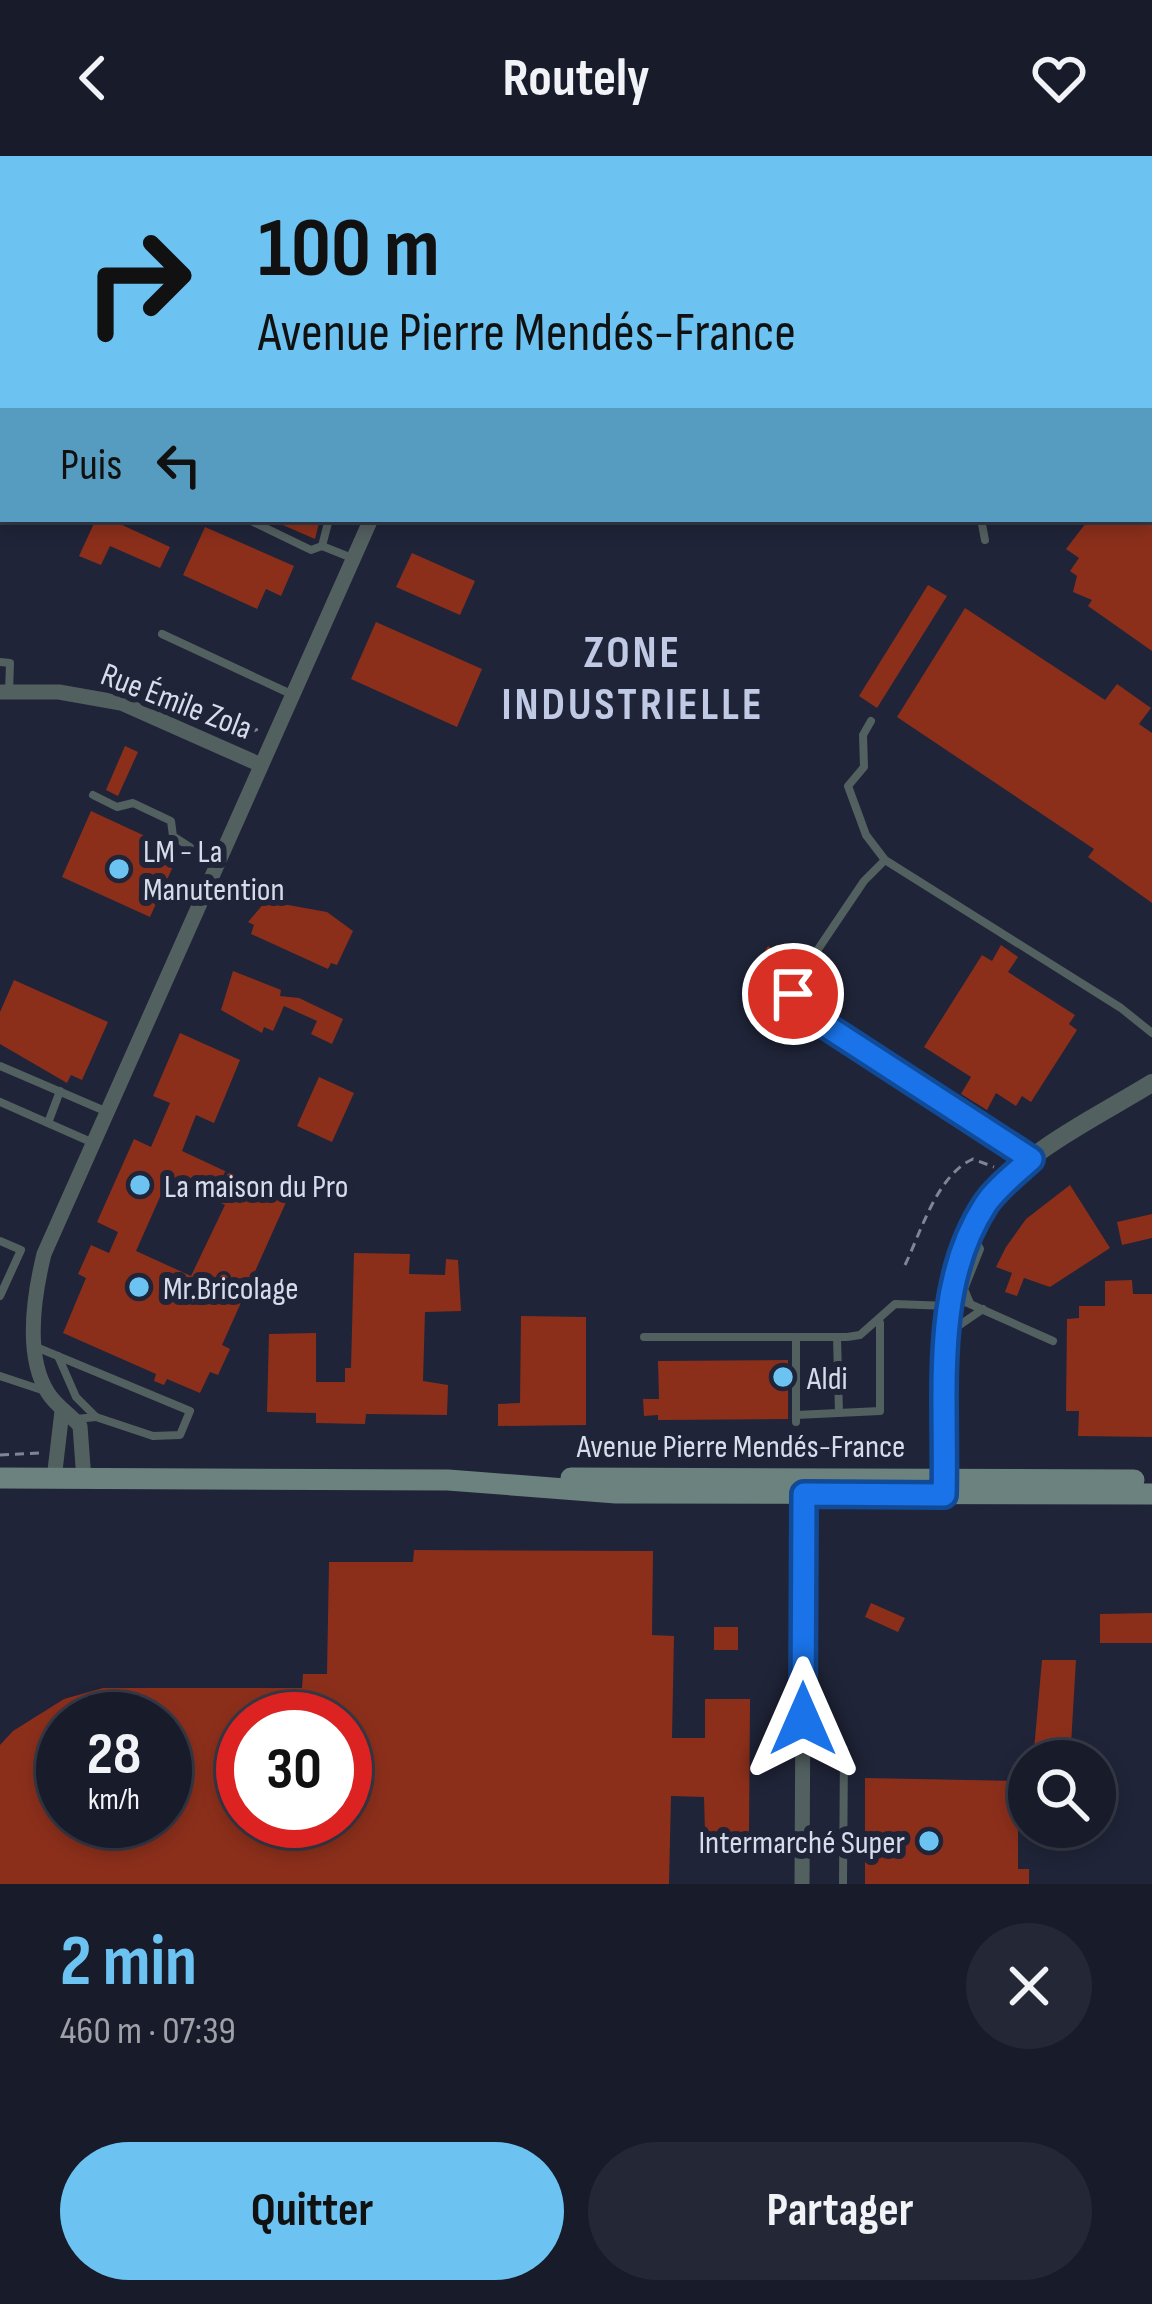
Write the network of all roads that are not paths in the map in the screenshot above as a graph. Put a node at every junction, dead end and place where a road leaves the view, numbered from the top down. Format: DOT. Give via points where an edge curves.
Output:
graph roads {
  1 [pos="253,522"];
  2 [pos="328,522"];
  3 [pos="370,522"];
  4 [pos="982,522"];
  5 [pos="985,540"];
  6 [pos="322,546"];
  7 [pos="354,558"];
  8 [pos="162,634"];
  9 [pos="0,662"];
  10 [pos="5,693"];
  11 [pos="292,695"];
  12 [pos="871,721"];
  13 [pos="261,765"];
  14 [pos="93,795"];
  15 [pos="885,860"];
  16 [pos="217,864"];
  17 [pos="1152,1033"];
  18 [pos="0,1066"];
  19 [pos="1152,1083"];
  20 [pos="60,1091"];
  21 [pos="0,1102"];
  22 [pos="105,1111"];
  23 [pos="48,1123"];
  24 [pos="92,1143"];
  25 [pos="1031,1159"];
  26 [pos="0,1240"];
  27 [pos="0,1296"];
  28 [pos="958,1302"];
  29 [pos="983,1310"];
  30 [pos="880,1319"];
  31 [pos="947,1334"];
  32 [pos="644,1336"];
  33 [pos="796,1337"];
  34 [pos="837,1337"];
  35 [pos="1054,1341"];
  36 [pos="35,1347"];
  37 [pos="58,1355"];
  38 [pos="0,1376"];
  39 [pos="46,1390"];
  40 [pos="839,1413"];
  41 [pos="68,1415"];
  42 [pos="96,1417"];
  43 [pos="52,1465"];
  44 [pos="0,1466"];
  45 [pos="84,1472"];
  46 [pos="0,1478"];
  47 [pos="1152,1481"];
  48 [pos="804,1485"];
  49 [pos="950,1486"];
  50 [pos="1152,1494"];
  51 [pos="844,1749"];
  52 [pos="802,1884"];
  53 [pos="844,1884"];
  1 -- 6 [label="lane" via="311,550"];
  2 -- 6 [label="lane"];
  3 -- 7 [label="street"];
  4 -- 5 [label="lane"];
  6 -- 7 [label="lane"];
  7 -- 11 [label="street"];
  8 -- 11 [label="lane"];
  9 -- 10 [label="lane" via="10,663"];
  10 -- 13 [label="street, Rue Émile Zola" via="121,703"];
  11 -- 13 [label="street"];
  12 -- 15 [label="lane" via="864,767 848,786"];
  13 -- 16 [label="street"];
  14 -- 16 [label="lane" via="172,820 173,836"];
  15 -- 17 [label="lane"];
  15 -- 25 [label="lane" via="797,980 797,1007"];
  16 -- 22 [label="street"];
  18 -- 20 [label="lane"];
  19 -- 25 [label="street"];
  20 -- 22 [label="lane"];
  20 -- 23 [label="lane"];
  21 -- 23 [label="lane"];
  22 -- 24 [label="street"];
  23 -- 24 [label="lane"];
  24 -- 36 [label="street" via="44,1254"];
  25 -- 28 [label="street" via="986,1202 961,1254"];
  26 -- 27 [label="lane" via="21,1250"];
  28 -- 29 [label="lane"];
  28 -- 30 [label="lane" via="895,1304"];
  28 -- 31 [label="street"];
  29 -- 31 [label="lane"];
  29 -- 35 [label="lane"];
  30 -- 34 [label="lane" via="860,1335"];
  30 -- 40 [label="lane" via="880,1411"];
  31 -- 49 [label="street"];
  32 -- 33 [label="lane"];
  33 -- 34 [label="lane"];
  33 -- 40 [label="lane" via="796,1418"];
  34 -- 40 [label="lane"];
  36 -- 37 [label="lane"];
  36 -- 39 [label="street"];
  37 -- 42 [label="lane" via="76,1397"];
  37 -- 42 [label="lane" via="190,1411 180,1435 166,1436"];
  38 -- 39 [label="lane"];
  39 -- 41 [label="street"];
  41 -- 42 [label="lane"];
  41 -- 43 [label="street"];
  41 -- 45 [label="street" via="85,1438"];
  43 -- 44 [label="main road, Avenue Pierre Mendés-France"];
  43 -- 45 [label="main road, Avenue Pierre Mendés-France"];
  43 -- 46 [label="main road, Avenue Pierre Mendés-France"];
  45 -- 48 [label="main road, Avenue Pierre Mendés-France" via="166,1481 614,1476"];
  47 -- 49 [label="main road, Avenue Pierre Mendés-France"];
  48 -- 49 [label="main road, Avenue Pierre Mendés-France"];
  48 -- 52 [label="street"];
  49 -- 50 [label="main road, Avenue Pierre Mendés-France"];
  51 -- 53 [label="lane"];
}
